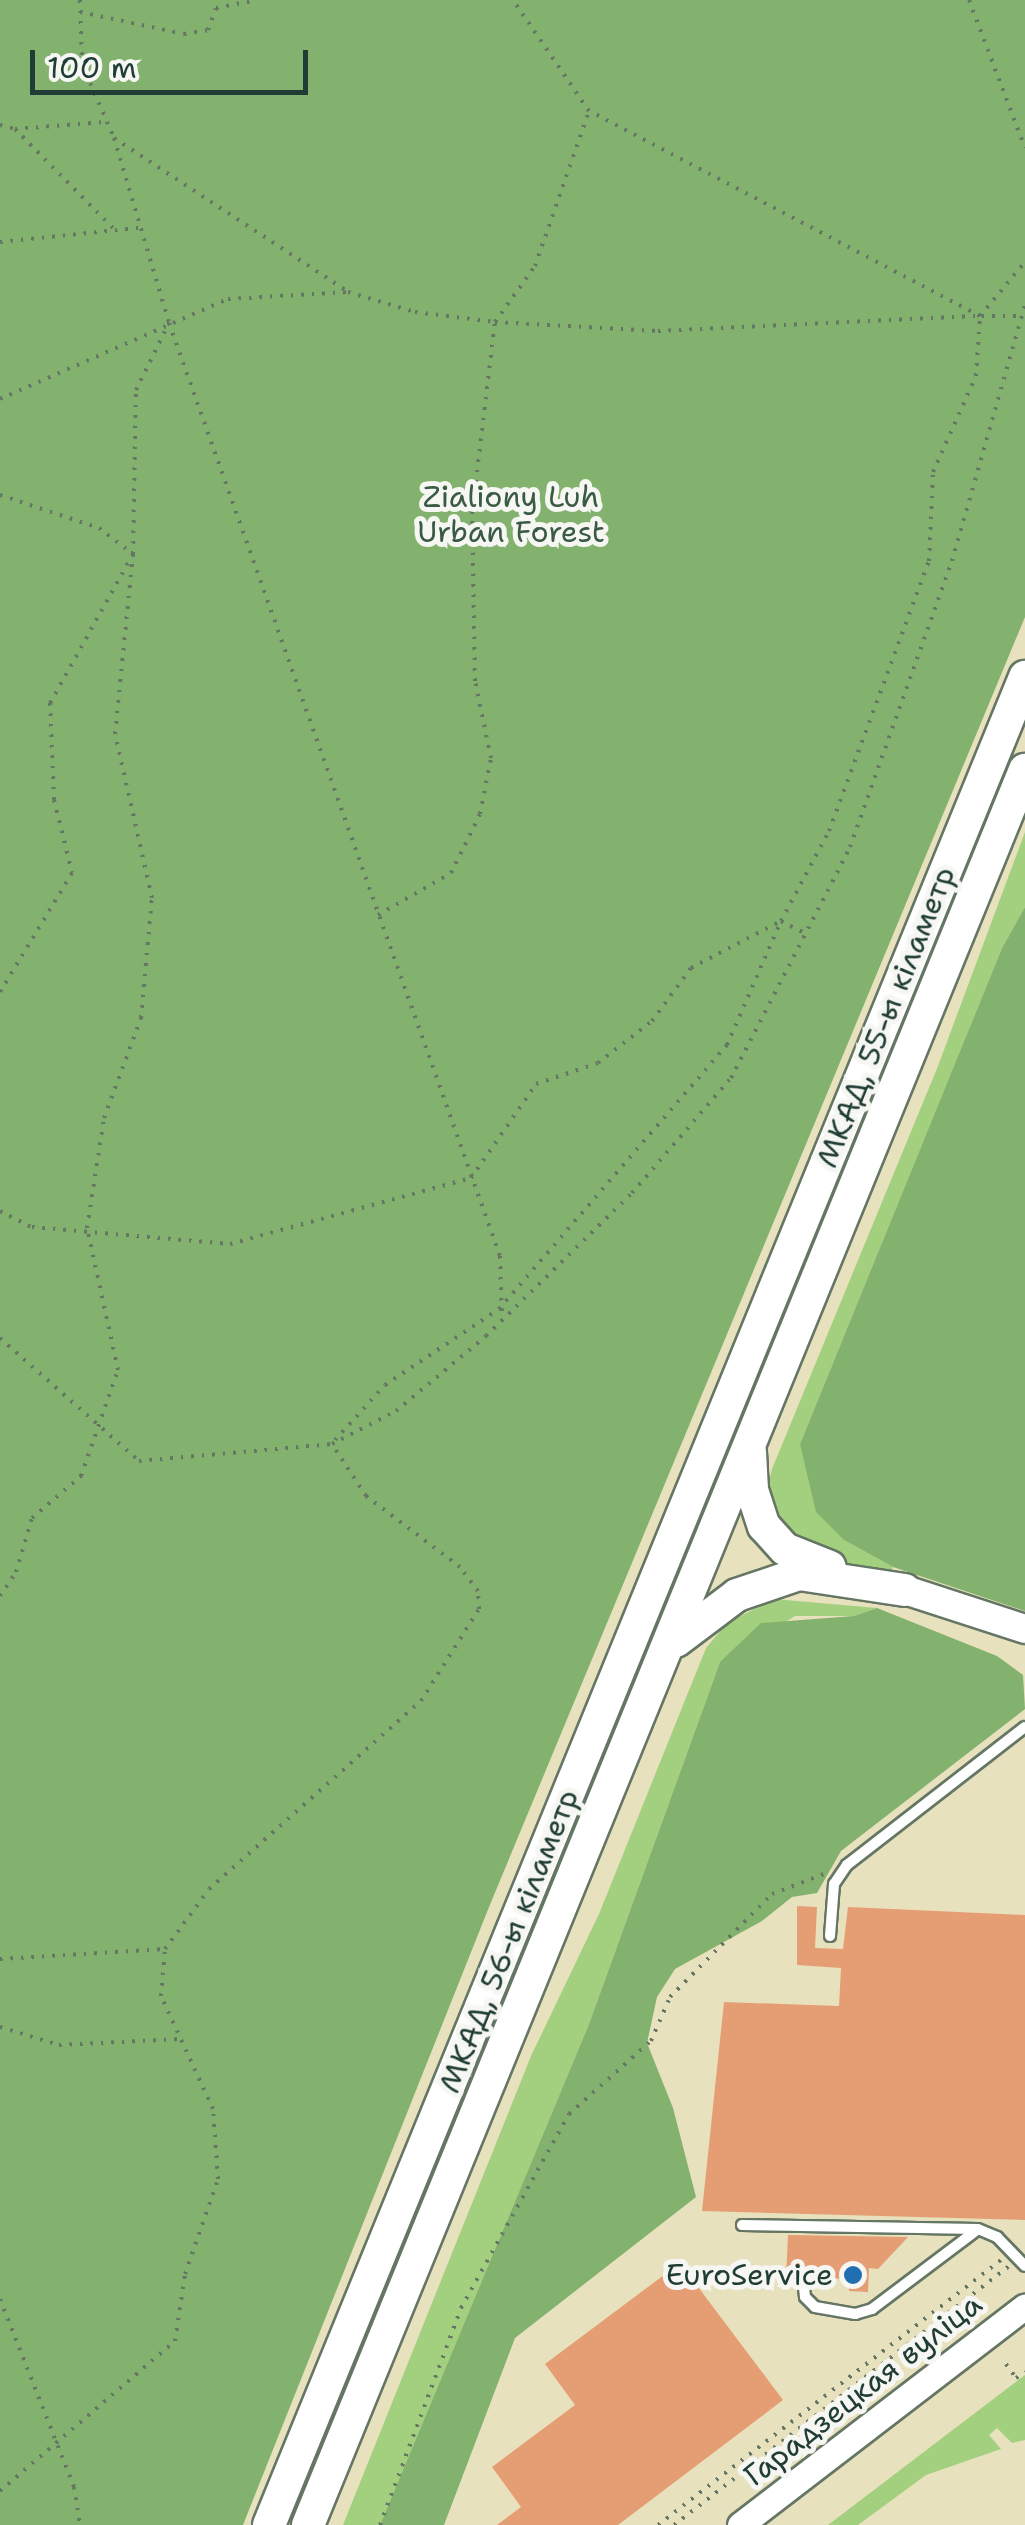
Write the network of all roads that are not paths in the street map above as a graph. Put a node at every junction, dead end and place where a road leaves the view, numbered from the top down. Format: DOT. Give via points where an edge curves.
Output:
graph roads {
  1 [pos="1025,677"];
  2 [pos="1025,770"];
  3 [pos="747,1357"];
  4 [pos="780,1373"];
  5 [pos="750,1444"];
  6 [pos="905,1590"];
  7 [pos="1025,1629"];
  8 [pos="670,1647"];
  9 [pos="1025,1727"];
  10 [pos="830,1936"];
  11 [pos="742,2225"];
  12 [pos="978,2229"];
  13 [pos="1018,2259"];
  14 [pos="803,2278"];
  15 [pos="1025,2306"];
  16 [pos="269,2525"];
  17 [pos="308,2525"];
  18 [pos="740,2525"];
  1 -- 3 [label="highway, МКАД, 55-ы кіламетр"];
  2 -- 4 [label="highway, МКАД, 55-ы кіламетр"];
  3 -- 16 [label="highway, МКАД, 56-ы кіламетр"];
  4 -- 5 [label="highway, МКАД, 56-ы кіламетр"];
  5 -- 6 [label="highway" via="752,1490 764,1526 786,1549 807,1562"];
  5 -- 8 [label="highway, МКАД, 56-ы кіламетр"];
  6 -- 7 [label="main road"];
  6 -- 8 [label="highway" via="800,1574 737,1595"];
  8 -- 17 [label="highway, МКАД, 56-ы кіламетр"];
  9 -- 10 [label="lane" via="847,1865 834,1884"];
  11 -- 12 [label="lane" via="804,2232"];
  12 -- 13 [label="lane"];
  12 -- 14 [label="lane" via="872,2309 844,2313 815,2306 805,2297"];
  15 -- 18 [label="street, Гарадзецкая вуліца"];
}
